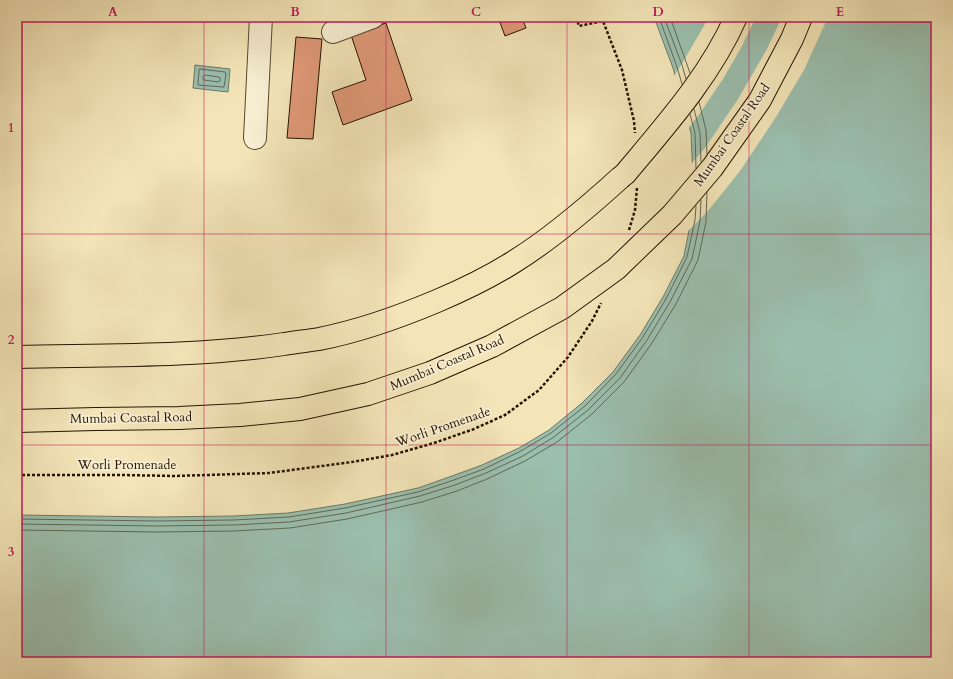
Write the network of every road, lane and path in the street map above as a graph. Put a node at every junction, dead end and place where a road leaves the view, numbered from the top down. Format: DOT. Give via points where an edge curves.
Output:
graph roads {
  1 [pos="261,17"];
  2 [pos="373,17"];
  3 [pos="576,17"];
  4 [pos="736,17"];
  5 [pos="802,17"];
  6 [pos="333,32"];
  7 [pos="635,134"];
  8 [pos="255,138"];
  9 [pos="638,182"];
  10 [pos="628,230"];
  11 [pos="603,300"];
  12 [pos="17,357"];
  13 [pos="17,421"];
  14 [pos="17,476"];
  1 -- 8 [label="lane"];
  2 -- 6 [label="lane"];
  3 -- 7 [label="path" via="579,26 603,21 622,70"];
  4 -- 12 [label="highway, bridge" via="715,57 693,89 625,174 559,230 512,263 468,288 371,326 319,339 177,354"];
  5 -- 13 [label="highway, Mumbai Coastal Road, bridge" via="760,100 712,168 672,215 616,269 562,308 492,346 430,373 368,394 300,409 179,418"];
  9 -- 10 [label="path" via="635,210"];
  11 -- 14 [label="path, Worli Promenade" via="568,357 539,390 505,415 434,443 392,455 269,473"];
}
